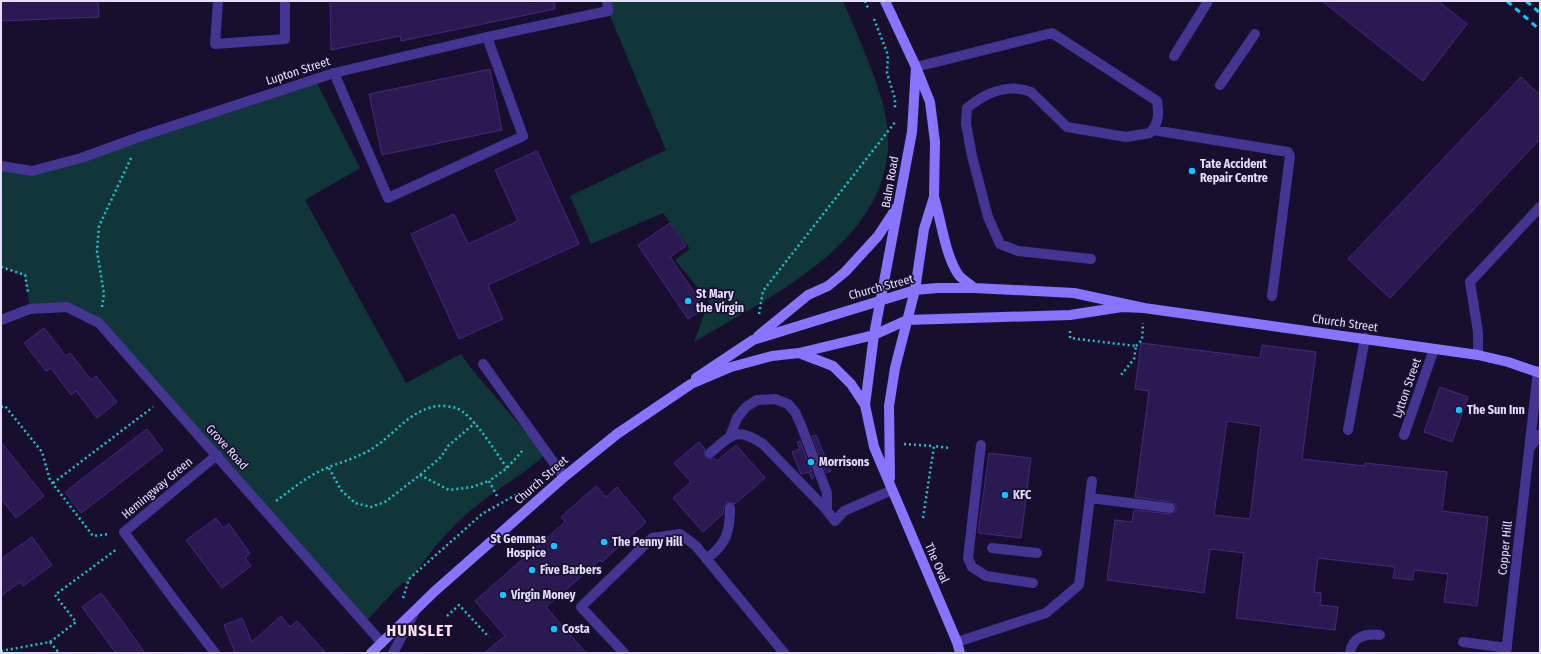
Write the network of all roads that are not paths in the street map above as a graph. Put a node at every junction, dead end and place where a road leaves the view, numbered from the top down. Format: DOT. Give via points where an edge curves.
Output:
graph roads {
  1 [pos="218,1"];
  2 [pos="285,1"];
  3 [pos="885,1"];
  4 [pos="1207,3"];
  5 [pos="608,6"];
  6 [pos="1255,34"];
  7 [pos="487,37"];
  8 [pos="1174,56"];
  9 [pos="916,67"];
  10 [pos="334,73"];
  11 [pos="1220,85"];
  12 [pos="1153,130"];
  13 [pos="1,166"];
  14 [pos="934,196"];
  15 [pos="900,202"];
  16 [pos="1540,207"];
  17 [pos="1091,258"];
  18 [pos="974,288"];
  19 [pos="915,290"];
  20 [pos="1272,296"];
  21 [pos="880,300"];
  22 [pos="1144,308"];
  23 [pos="1,320"];
  24 [pos="907,320"];
  25 [pos="874,335"];
  26 [pos="1365,338"];
  27 [pos="753,340"];
  28 [pos="1434,349"];
  29 [pos="798,353"];
  30 [pos="1478,355"];
  31 [pos="483,364"];
  32 [pos="1539,372"];
  33 [pos="691,384"];
  34 [pos="865,405"];
  35 [pos="1348,430"];
  36 [pos="1540,434"];
  37 [pos="1404,435"];
  38 [pos="730,437"];
  39 [pos="981,445"];
  40 [pos="1529,450"];
  41 [pos="710,453"];
  42 [pos="217,455"];
  43 [pos="564,477"];
  44 [pos="1092,481"];
  45 [pos="891,487"];
  46 [pos="1090,498"];
  47 [pos="730,508"];
  48 [pos="1170,508"];
  49 [pos="827,511"];
  50 [pos="992,548"];
  51 [pos="1037,553"];
  52 [pos="706,559"];
  53 [pos="1033,583"];
  54 [pos="417,608"];
  55 [pos="1380,635"];
  56 [pos="957,642"];
  57 [pos="1463,642"];
  58 [pos="382,643"];
  59 [pos="1506,651"];
  60 [pos="215,653"];
  61 [pos="371,653"];
  62 [pos="393,653"];
  63 [pos="624,653"];
  64 [pos="784,653"];
  65 [pos="960,653"];
  66 [pos="1350,653"];
  1 -- 2 [label="street" via="215,44 285,39"];
  3 -- 9 [label="street, Balm Road"];
  4 -- 8 [label="street"];
  5 -- 7 [label="street, Lupton Street"];
  6 -- 11 [label="street"];
  7 -- 10 [label="street, Lupton Street"];
  7 -- 10 [label="street" via="523,136 388,198"];
  9 -- 12 [label="street" via="1052,33 1157,101 1159,113"];
  9 -- 14 [label="street, Balm Road" via="930,102 934,142"];
  9 -- 15 [label="street, Balm Road" via="912,132"];
  10 -- 13 [label="street, Lupton Street" via="81,158 32,171"];
  12 -- 17 [label="street" via="1150,133 1126,137 1067,127 1031,92 1024,89 994,91 980,97 967,108 966,124 972,156 988,217 1000,244 1018,251"];
  12 -- 20 [label="street" via="1288,152 1290,156"];
  14 -- 18 [label="street" via="947,252 958,274"];
  14 -- 19 [label="street, Balm Road" via="924,229"];
  15 -- 21 [label="street, Balm Road"];
  15 -- 27 [label="street" via="878,236 845,272 828,286 808,295"];
  16 -- 30 [label="street" via="1470,282 1478,332"];
  18 -- 19 [label="street, Church Street"];
  18 -- 22 [label="street, Church Street" via="1074,293"];
  19 -- 21 [label="street, Church Street"];
  19 -- 24 [label="street, Balm Road"];
  21 -- 25 [label="street, Balm Road"];
  21 -- 27 [label="street, Church Street"];
  22 -- 24 [label="street, Church Street" via="1122,307 1070,315"];
  22 -- 26 [label="street, Church Street"];
  23 -- 42 [label="street, Grove Road" via="30,310 67,307 99,324"];
  24 -- 25 [label="street, Church Street"];
  24 -- 45 [label="street, The Oval" via="889,406"];
  25 -- 29 [label="street, Church Street"];
  25 -- 34 [label="street, The Oval"];
  26 -- 28 [label="street, Church Street"];
  26 -- 35 [label="street"];
  27 -- 33 [label="street, Church Street" via="698,376"];
  28 -- 30 [label="street, Church Street"];
  28 -- 37 [label="street, Lytton Street"];
  29 -- 33 [label="street, Church Street" via="772,356 738,365"];
  29 -- 34 [label="street" via="833,366 851,384"];
  30 -- 32 [label="street, Church Street"];
  31 -- 43 [label="street"];
  32 -- 40 [label="street, Copper Hill"];
  33 -- 43 [label="street, Church Street" via="618,434"];
  34 -- 45 [label="street, The Oval" via="874,447"];
  36 -- 40 [label="street, Copper Hill"];
  38 -- 41 [label="street"];
  38 -- 49 [label="street" via="744,434 763,444"];
  38 -- 49 [label="street" via="737,418 746,407 757,400 775,399 788,404 801,425 827,493"];
  39 -- 53 [label="street" via="968,558 972,568 986,576"];
  40 -- 59 [label="street, Copper Hill"];
  42 -- 58 [label="street, Grove Road"];
  42 -- 60 [label="street, Hemingway Green" via="126,536"];
  43 -- 54 [label="street, Church Street"];
  44 -- 46 [label="street"];
  45 -- 49 [label="street" via="844,511 835,521"];
  45 -- 56 [label="street, The Oval"];
  46 -- 48 [label="street"];
  46 -- 56 [label="street" via="1079,585 1046,613"];
  47 -- 52 [label="street" via="730,523 722,547"];
  50 -- 51 [label="street"];
  52 -- 63 [label="street" via="696,546 680,534 652,538 581,607"];
  52 -- 64 [label="street"];
  54 -- 58 [label="street, Church Street"];
  54 -- 62 [label="street, Church Street"];
  55 -- 66 [label="street" via="1368,633 1357,639 1350,648"];
  56 -- 65 [label="street, The Oval"];
  57 -- 59 [label="street, Copper Hill"];
  58 -- 61 [label="street, Church Street"];
}
